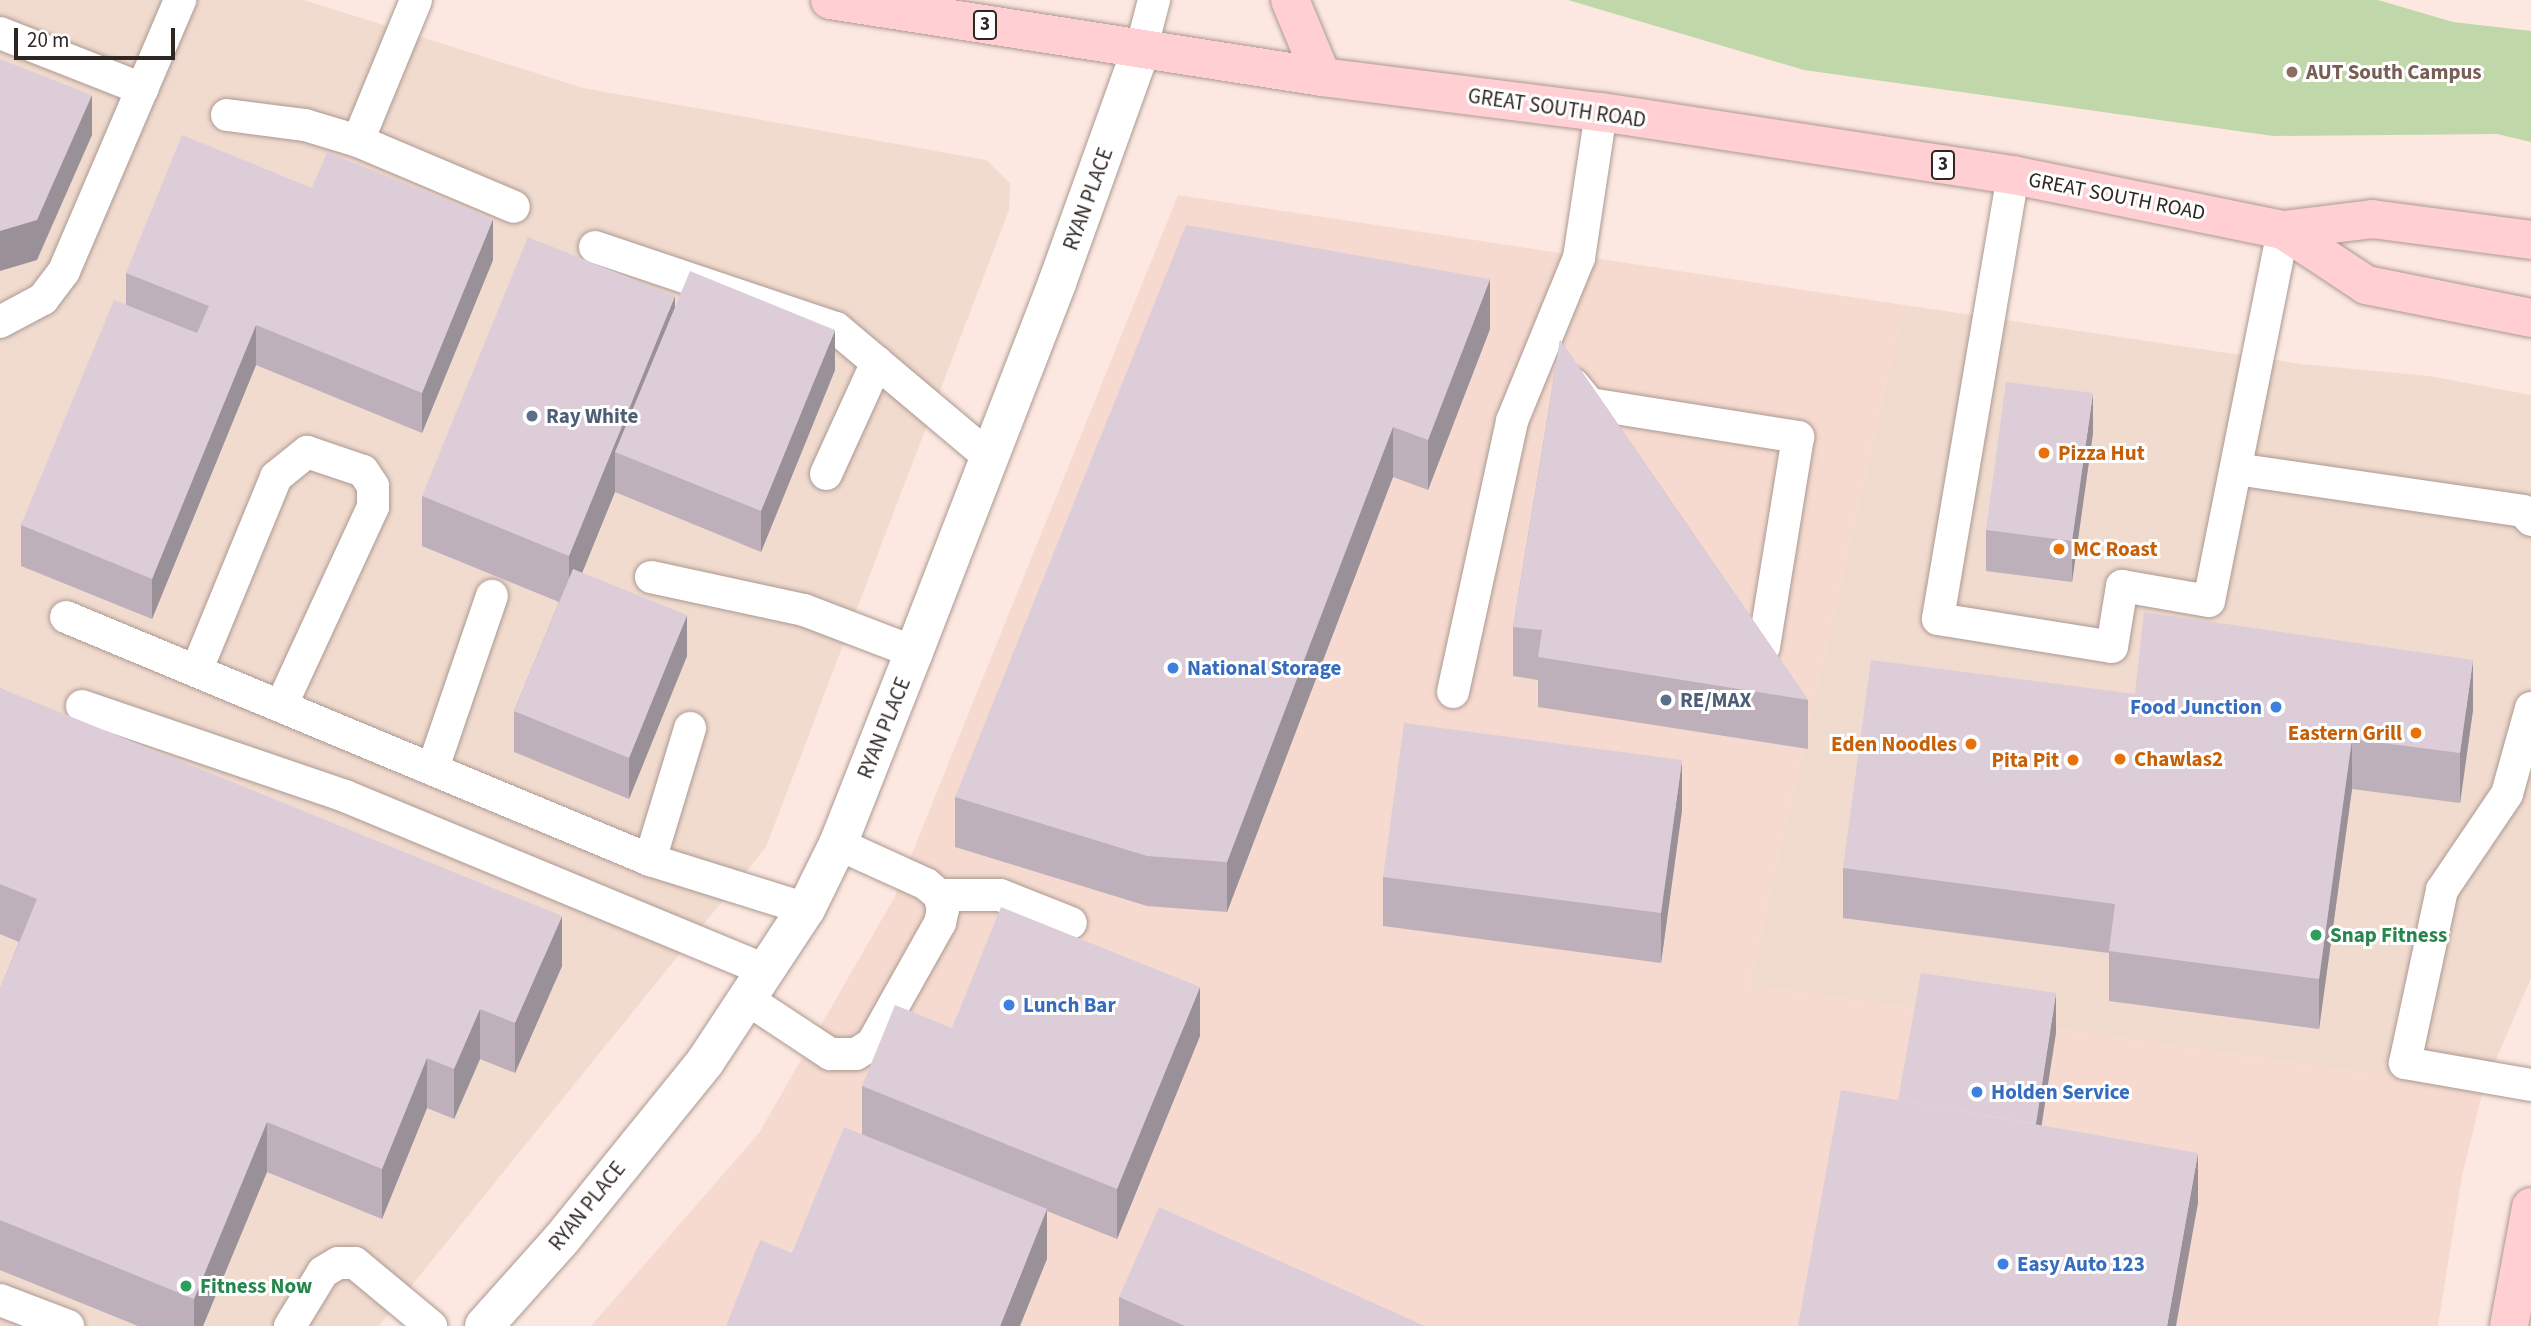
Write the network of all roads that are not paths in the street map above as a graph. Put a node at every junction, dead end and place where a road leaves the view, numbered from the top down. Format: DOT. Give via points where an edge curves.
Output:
graph roads {
  1 [pos="180,0"];
  2 [pos="416,0"];
  3 [pos="830,0"];
  4 [pos="1154,0"];
  5 [pos="1290,0"];
  6 [pos="0,33"];
  7 [pos="1141,50"];
  8 [pos="1322,77"];
  9 [pos="142,89"];
  10 [pos="1601,113"];
  11 [pos="226,115"];
  12 [pos="358,141"];
  13 [pos="2013,175"];
  14 [pos="514,207"];
  15 [pos="2283,230"];
  16 [pos="2531,240"];
  17 [pos="595,247"];
  18 [pos="2531,318"];
  19 [pos="0,322"];
  20 [pos="1542,349"];
  21 [pos="877,362"];
  22 [pos="989,457"];
  23 [pos="2236,469"];
  24 [pos="826,474"];
  25 [pos="2531,520"];
  26 [pos="651,577"];
  27 [pos="492,596"];
  28 [pos="66,617"];
  29 [pos="1764,647"];
  30 [pos="914,652"];
  31 [pos="197,670"];
  32 [pos="1453,692"];
  33 [pos="282,704"];
  34 [pos="82,706"];
  35 [pos="2531,709"];
  36 [pos="691,728"];
  37 [pos="433,768"];
  38 [pos="838,844"];
  39 [pos="650,860"];
  40 [pos="939,895"];
  41 [pos="806,909"];
  42 [pos="1071,923"];
  43 [pos="756,984"];
  44 [pos="2531,1086"];
  45 [pos="2531,1207"];
  46 [pos="0,1300"];
  47 [pos="68,1326"];
  48 [pos="290,1326"];
  49 [pos="431,1326"];
  50 [pos="484,1326"];
  51 [pos="2509,1326"];
  1 -- 9 [label="lane"];
  2 -- 12 [label="lane"];
  3 -- 7 [label="main road, GREAT SOUTH ROAD / 3"];
  4 -- 7 [label="lane"];
  5 -- 8 [label="main road"];
  6 -- 9 [label="lane"];
  7 -- 8 [label="main road, GREAT SOUTH ROAD / 3"];
  7 -- 22 [label="street, RYAN PLACE"];
  8 -- 10 [label="main road, GREAT SOUTH ROAD / 3"];
  9 -- 19 [label="lane" via="64,271 43,299"];
  10 -- 13 [label="main road, GREAT SOUTH ROAD / 3"];
  10 -- 20 [label="lane" via="1579,258"];
  11 -- 12 [label="lane" via="305,125"];
  12 -- 14 [label="lane"];
  13 -- 15 [label="main road, GREAT SOUTH ROAD / 3"];
  13 -- 23 [label="lane" via="1938,619 2112,648 2122,586 2209,601"];
  15 -- 16 [label="main road, GREAT SOUTH ROAD / 3" via="2372,219"];
  15 -- 18 [label="main road, GREAT SOUTH ROAD / 3" via="2366,285"];
  15 -- 23 [label="lane"];
  17 -- 21 [label="lane" via="836,328"];
  20 -- 29 [label="lane" via="1590,404 1798,437"];
  20 -- 32 [label="lane" via="1511,421"];
  21 -- 22 [label="lane"];
  21 -- 24 [label="lane"];
  22 -- 30 [label="street, RYAN PLACE"];
  23 -- 25 [label="lane" via="2523,511"];
  26 -- 30 [label="lane" via="804,610"];
  27 -- 37 [label="lane"];
  28 -- 31 [label="lane"];
  30 -- 38 [label="street, RYAN PLACE"];
  31 -- 33 [label="lane"];
  31 -- 33 [label="lane" via="276,477 307,452 363,471 373,486 373,507"];
  33 -- 37 [label="lane"];
  34 -- 43 [label="lane" via="345,796"];
  35 -- 44 [label="lane" via="2507,794 2442,890 2405,1063"];
  36 -- 39 [label="lane"];
  37 -- 39 [label="lane"];
  38 -- 40 [label="lane" via="910,876"];
  38 -- 41 [label="street, RYAN PLACE"];
  39 -- 41 [label="lane"];
  40 -- 42 [label="lane" via="1000,895"];
  40 -- 43 [label="lane" via="940,923 872,1044 856,1054 830,1054"];
  41 -- 43 [label="street, RYAN PLACE"];
  43 -- 50 [label="street, RYAN PLACE" via="697,1072 561,1240"];
  45 -- 51 [label="main road"];
  46 -- 47 [label="lane"];
  48 -- 49 [label="lane" via="323,1272 338,1262 355,1263"];
}
